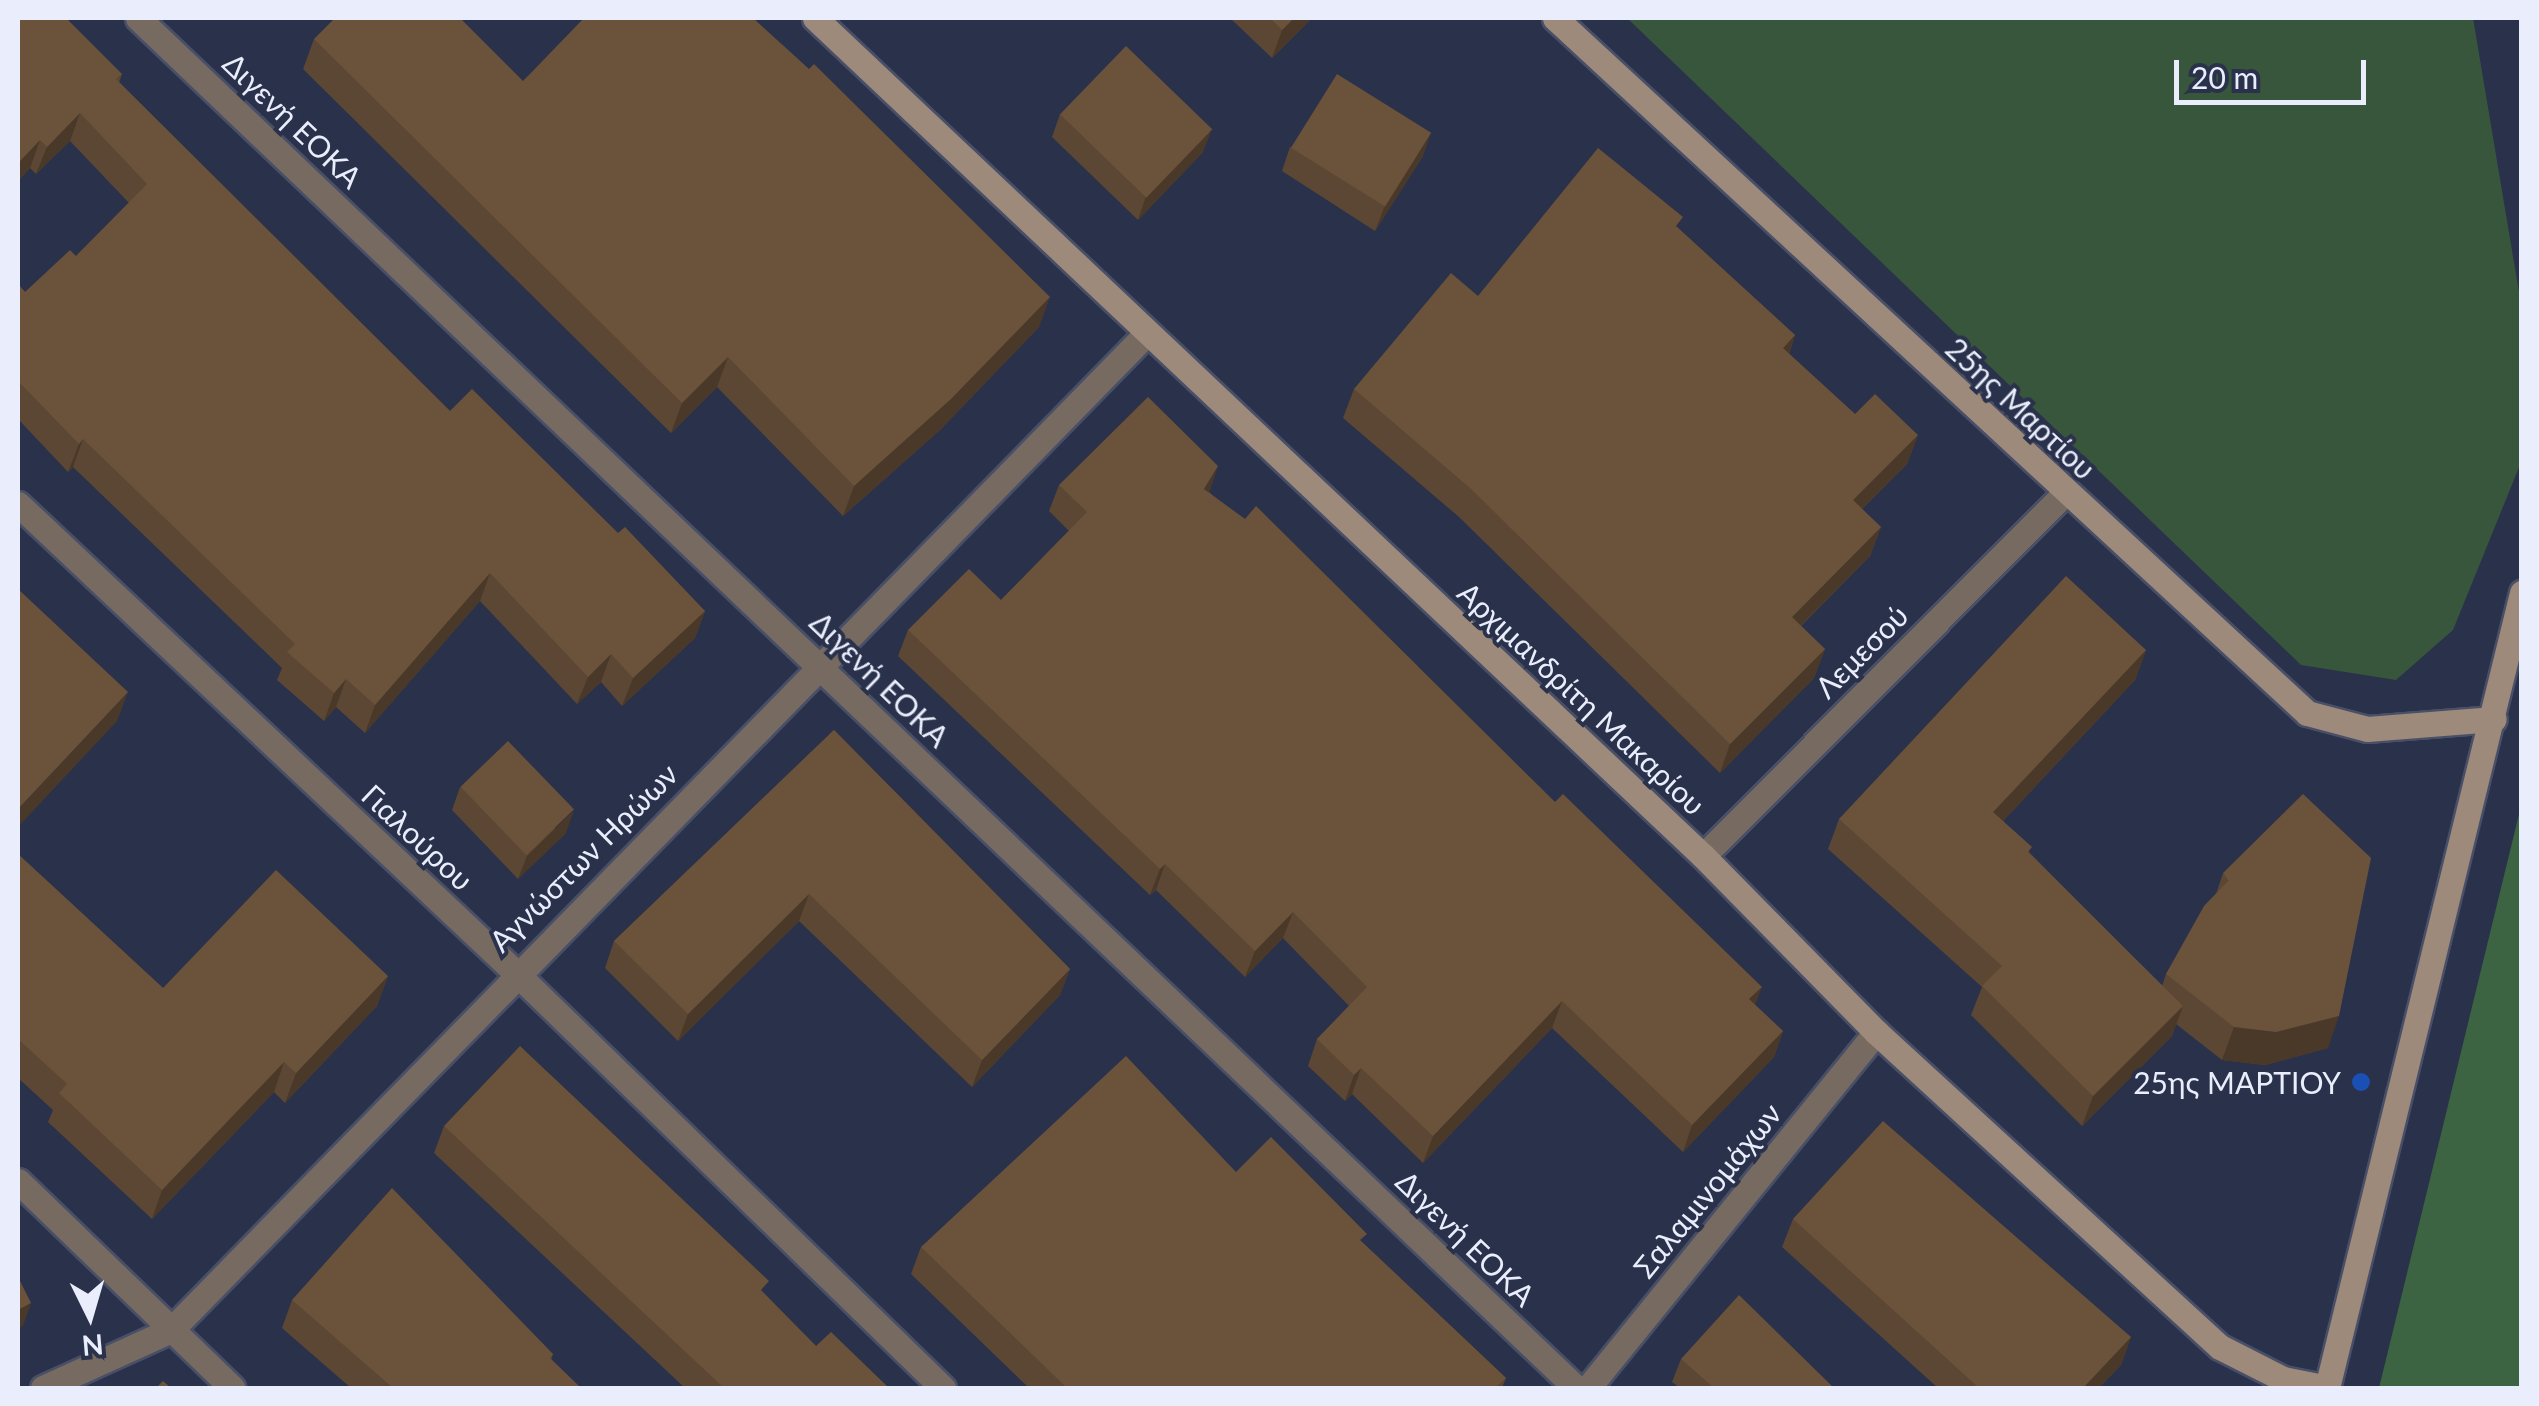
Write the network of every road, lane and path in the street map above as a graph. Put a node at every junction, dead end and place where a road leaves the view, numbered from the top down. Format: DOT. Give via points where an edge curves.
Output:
graph roads {
  1 [pos="138,18"];
  2 [pos="815,18"];
  3 [pos="1555,18"];
  4 [pos="1146,334"];
  5 [pos="2065,493"];
  6 [pos="18,504"];
  7 [pos="2522,593"];
  8 [pos="818,665"];
  9 [pos="2494,719"];
  10 [pos="1704,856"];
  11 [pos="515,972"];
  12 [pos="1876,1032"];
  13 [pos="18,1181"];
  14 [pos="172,1330"];
  15 [pos="43,1388"];
  16 [pos="232,1388"];
  17 [pos="943,1388"];
  18 [pos="1576,1388"];
  19 [pos="1588,1388"];
  20 [pos="2328,1388"];
  1 -- 8 [label="street, Διγενή ΕΟΚΑ"];
  2 -- 4 [label="street, Αρχιμανδρίτη Μακαρίου"];
  3 -- 5 [label="street, 25ης Μαρτίου"];
  4 -- 8 [label="street, Αγνώστων Ηρώων"];
  4 -- 10 [label="street, Αρχιμανδρίτη Μακαρίου"];
  5 -- 9 [label="street, 25ης Μαρτίου" via="2308,713 2367,729"];
  5 -- 10 [label="street, Λεμεσού"];
  6 -- 11 [label="street, Γιαλούρου"];
  7 -- 9 [label="street" via="2496,679"];
  8 -- 11 [label="street, Αγνώστων Ηρώων"];
  8 -- 18 [label="street, Διγενή ΕΟΚΑ"];
  9 -- 20 [label="street"];
  10 -- 12 [label="street, Αρχιμανδρίτη Μακαρίου"];
  11 -- 14 [label="street, Αγνώστων Ηρώων"];
  11 -- 17 [label="street, Γιαλούρου"];
  12 -- 19 [label="street, Σαλαμινομάχων"];
  12 -- 20 [label="street, Αρχιμανδρίτη Μακαρίου" via="2220,1347 2283,1379"];
  13 -- 14 [label="street"];
  14 -- 15 [label="street, Αγνώστων Ηρώων"];
  14 -- 16 [label="street"];
}
